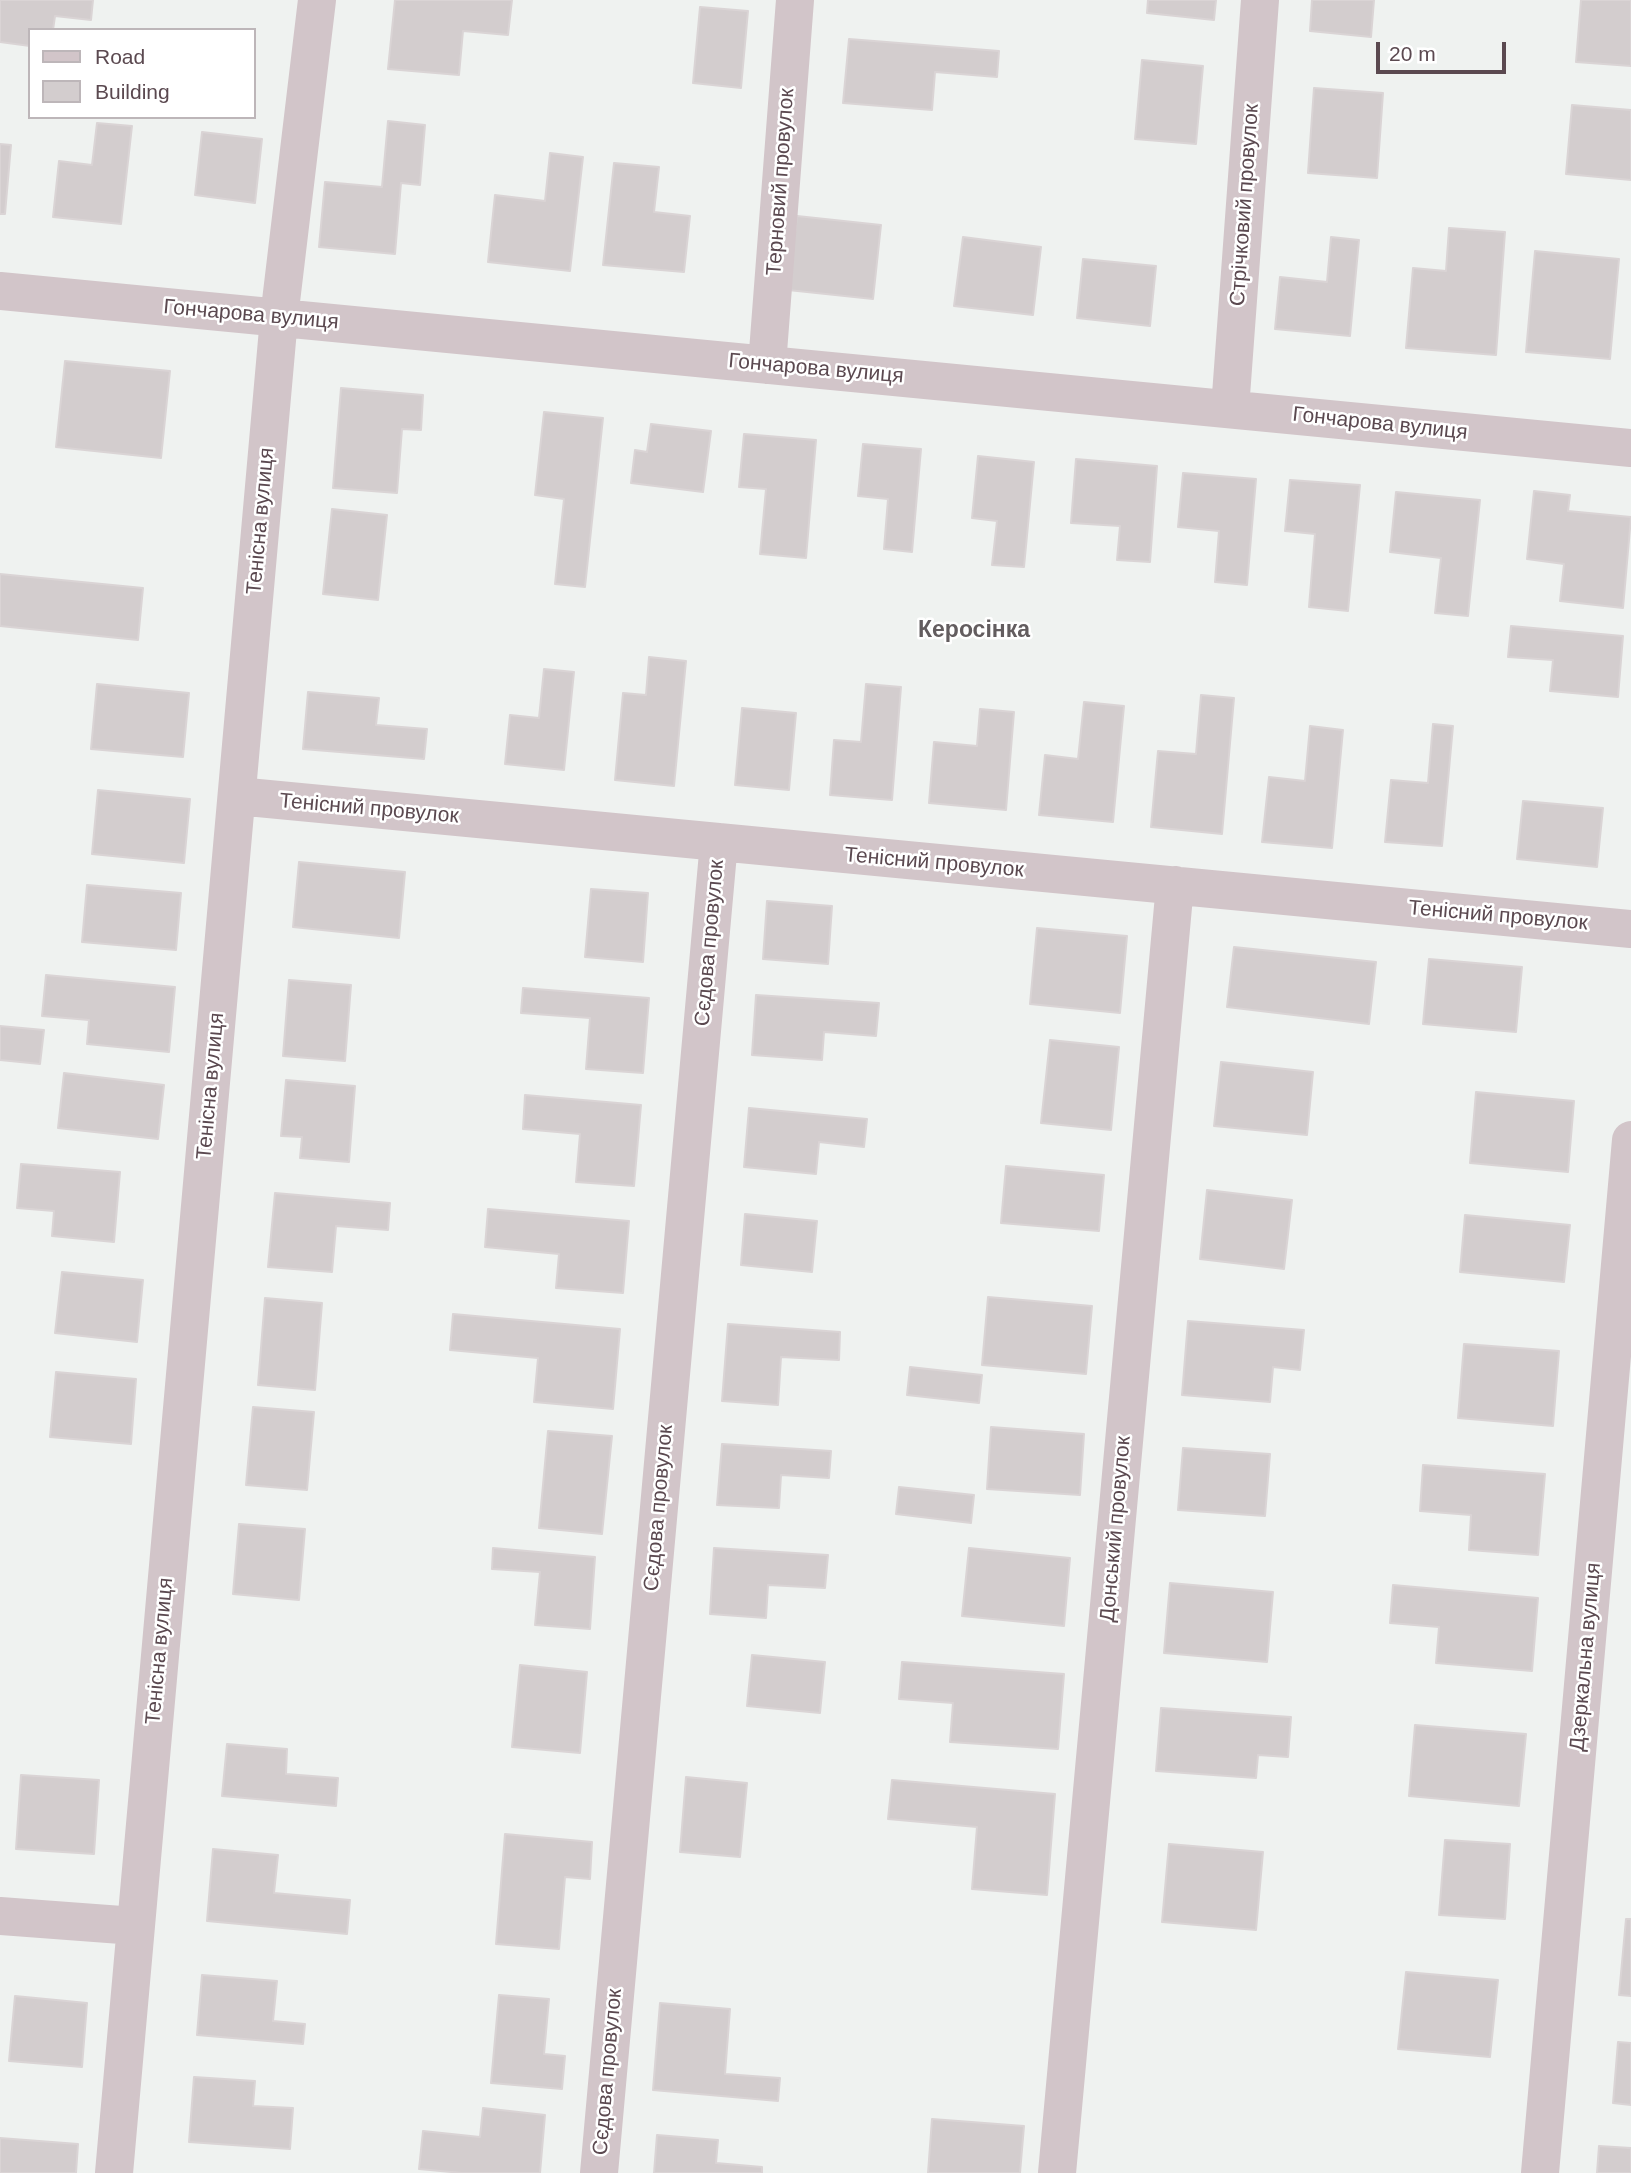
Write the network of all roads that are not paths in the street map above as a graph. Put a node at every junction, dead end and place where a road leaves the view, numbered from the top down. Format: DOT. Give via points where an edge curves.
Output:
graph roads {
  1 [pos="317,0"];
  2 [pos="795,0"];
  3 [pos="1261,0"];
  4 [pos="0,291"];
  5 [pos="279,318"];
  6 [pos="767,365"];
  7 [pos="1230,409"];
  8 [pos="1631,448"];
  9 [pos="237,796"];
  10 [pos="719,842"];
  11 [pos="1175,885"];
  12 [pos="1631,929"];
  13 [pos="1631,1140"];
  14 [pos="0,1916"];
  15 [pos="135,1926"];
  16 [pos="114,2173"];
  17 [pos="599,2173"];
  18 [pos="1057,2173"];
  19 [pos="1540,2173"];
  1 -- 5 [label="street, Тенісна вулиця"];
  2 -- 6 [label="street, Терновий провулок"];
  3 -- 7 [label="street, Стрічковий провулок"];
  4 -- 5 [label="street, Гончарова вулиця"];
  5 -- 6 [label="street, Гончарова вулиця"];
  5 -- 9 [label="street, Тенісна вулиця"];
  6 -- 7 [label="street, Гончарова вулиця"];
  7 -- 8 [label="street, Гончарова вулиця"];
  9 -- 10 [label="street, Тенісний провулок"];
  9 -- 15 [label="street, Тенісна вулиця"];
  10 -- 11 [label="street, Тенісний провулок"];
  10 -- 17 [label="street, Сєдова провулок"];
  11 -- 12 [label="street, Тенісний провулок"];
  11 -- 18 [label="street, Донський провулок"];
  13 -- 19 [label="street, Дзеркальна вулиця"];
  14 -- 15 [label="street"];
  15 -- 16 [label="street, Тенісна вулиця"];
}
